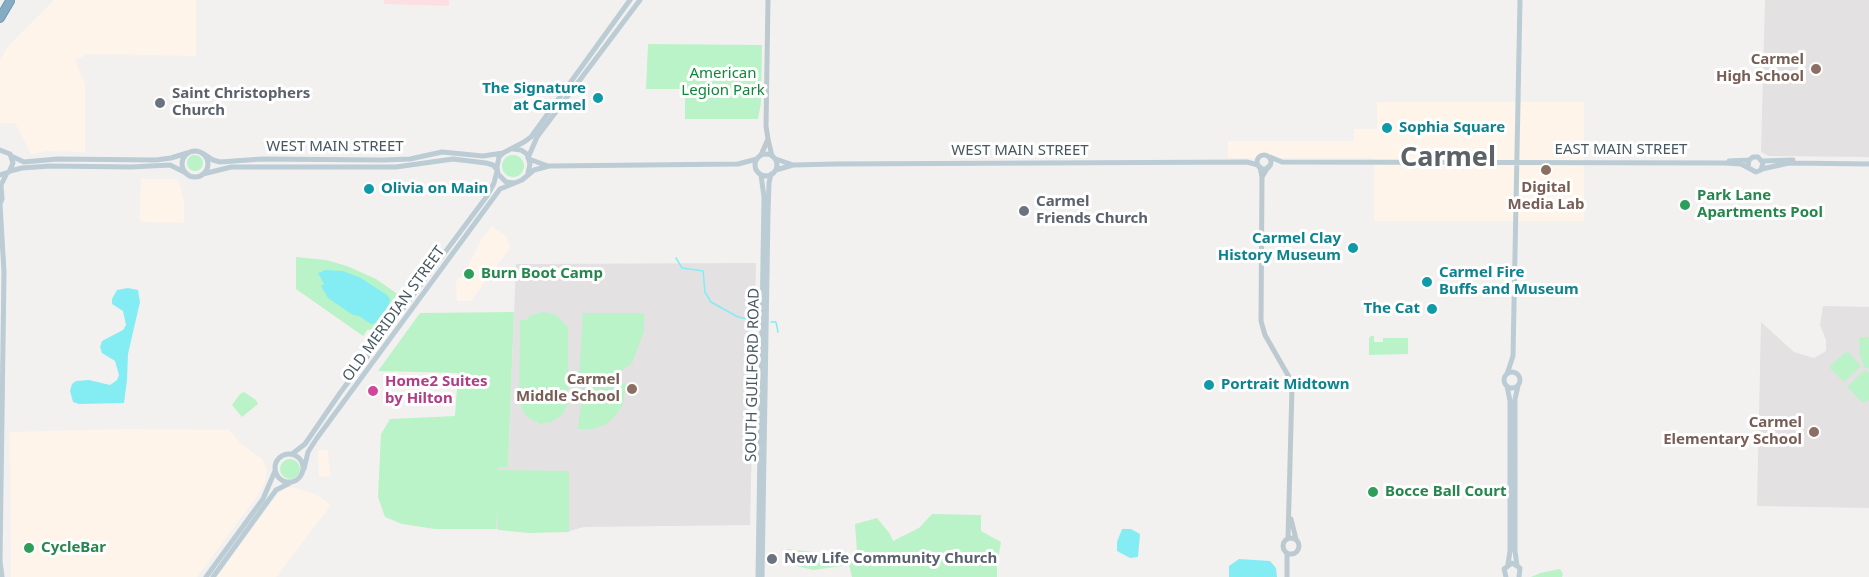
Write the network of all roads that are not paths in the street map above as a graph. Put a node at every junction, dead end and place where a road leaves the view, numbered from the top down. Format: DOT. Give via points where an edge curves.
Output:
graph roads {
  1 [pos="630,0"];
  2 [pos="640,0"];
  3 [pos="768,0"];
  4 [pos="1520,0"];
  5 [pos="10,1"];
  6 [pos="0,11"];
  7 [pos="0,18"];
  8 [pos="768,139"];
  9 [pos="531,147"];
  10 [pos="511,149"];
  11 [pos="0,150"];
  12 [pos="187,153"];
  13 [pos="503,153"];
  14 [pos="204,154"];
  15 [pos="11,156"];
  16 [pos="1259,156"];
  17 [pos="759,157"];
  18 [pos="1270,157"];
  19 [pos="529,158"];
  20 [pos="774,158"];
  21 [pos="1749,160"];
  22 [pos="1518,161"];
  23 [pos="1762,161"];
  24 [pos="1247,162"];
  25 [pos="1281,162"];
  26 [pos="1869,162"];
  27 [pos="1725,163"];
  28 [pos="488,164"];
  29 [pos="539,164"];
  30 [pos="738,164"];
  31 [pos="793,165"];
  32 [pos="549,166"];
  33 [pos="1259,166"];
  34 [pos="1269,166"];
  35 [pos="1748,167"];
  36 [pos="1762,169"];
  37 [pos="497,171"];
  38 [pos="9,172"];
  39 [pos="759,172"];
  40 [pos="774,172"];
  41 [pos="186,173"];
  42 [pos="203,174"];
  43 [pos="527,174"];
  44 [pos="0,175"];
  45 [pos="1262,177"];
  46 [pos="494,183"];
  47 [pos="515,183"];
  48 [pos="0,204"];
  49 [pos="1513,356"];
  50 [pos="1517,373"];
  51 [pos="1507,374"];
  52 [pos="1507,386"];
  53 [pos="1518,386"];
  54 [pos="292,454"];
  55 [pos="303,469"];
  56 [pos="275,471"];
  57 [pos="290,483"];
  58 [pos="1289,506"];
  59 [pos="1288,538"];
  60 [pos="1296,540"];
  61 [pos="1290,553"];
  62 [pos="0,561"];
  63 [pos="1508,564"];
  64 [pos="1517,565"];
  65 [pos="1505,576"];
  66 [pos="2,577"];
  67 [pos="206,577"];
  68 [pos="213,577"];
  69 [pos="760,577"];
  70 [pos="1287,577"];
  71 [pos="1519,577"];
  1 -- 10 [label="main road" via="531,136"];
  2 -- 9 [label="main road"];
  3 -- 8 [label="street"];
  4 -- 22 [label="main road"];
  5 -- 6 [label="highway"];
  5 -- 7 [label="highway"];
  8 -- 17 [label="street"];
  8 -- 20 [label="street"];
  9 -- 19 [label="main road"];
  9 -- 29 [label="main road"];
  10 -- 13 [label="main road"];
  10 -- 19 [label="main road" via="521,150"];
  11 -- 15 [label="main road"];
  12 -- 14 [label="main road" via="197,150"];
  12 -- 15 [label="main road" via="147,160 24,162"];
  12 -- 41 [label="main road" via="182,162"];
  13 -- 14 [label="main road, WEST MAIN STREET" via="483,156 441,152 383,160 220,162"];
  13 -- 37 [label="main road"];
  14 -- 42 [label="main road" via="208,165"];
  15 -- 38 [label="main road"];
  16 -- 18 [label="main road"];
  16 -- 24 [label="main road, WEST MAIN STREET"];
  16 -- 33 [label="main road"];
  17 -- 20 [label="main road" via="767,154"];
  17 -- 30 [label="main road"];
  17 -- 39 [label="main road" via="755,164"];
  18 -- 25 [label="main road"];
  18 -- 34 [label="main road"];
  19 -- 29 [label="main road"];
  19 -- 43 [label="main road"];
  20 -- 31 [label="main road, WEST MAIN STREET"];
  20 -- 40 [label="main road"];
  21 -- 23 [label="main road" via="1756,157"];
  21 -- 27 [label="main road, EAST MAIN STREET"];
  21 -- 35 [label="main road"];
  22 -- 25 [label="main road"];
  22 -- 27 [label="main road, EAST MAIN STREET"];
  22 -- 49 [label="main road"];
  23 -- 26 [label="main road"];
  23 -- 36 [label="main road"];
  24 -- 31 [label="main road, WEST MAIN STREET"];
  24 -- 33 [label="main road, WEST MAIN STREET"];
  25 -- 34 [label="main road"];
  26 -- 36 [label="main road" via="1789,163"];
  27 -- 35 [label="main road, EAST MAIN STREET"];
  28 -- 37 [label="main road, WEST MAIN STREET"];
  28 -- 42 [label="main road, WEST MAIN STREET" via="453,159 396,167 234,167"];
  28 -- 46 [label="main road" via="494,173"];
  29 -- 32 [label="main road"];
  30 -- 32 [label="main road"];
  30 -- 39 [label="main road"];
  31 -- 40 [label="main road, WEST MAIN STREET"];
  32 -- 43 [label="main road"];
  33 -- 34 [label="main road"];
  33 -- 45 [label="street"];
  34 -- 45 [label="street"];
  35 -- 36 [label="main road" via="1754,172"];
  37 -- 46 [label="main road, OLD MERIDIAN STREET"];
  37 -- 47 [label="main road" via="506,182"];
  38 -- 41 [label="main road" via="50,166 172,165"];
  38 -- 44 [label="main road"];
  38 -- 48 [label="main road" via="2,182"];
  39 -- 40 [label="main road"];
  39 -- 69 [label="main road, SOUTH GUILFORD ROAD" via="764,197"];
  40 -- 69 [label="main road, SOUTH GUILFORD ROAD" via="769,183"];
  41 -- 42 [label="main road" via="195,177"];
  43 -- 47 [label="main road"];
  45 -- 58 [label="street" via="1260,315 1263,331 1292,387"];
  46 -- 54 [label="main road, OLD MERIDIAN STREET" via="305,444"];
  47 -- 55 [label="main road, OLD MERIDIAN STREET" via="495,194 317,438"];
  48 -- 62 [label="main road" via="4,284"];
  49 -- 50 [label="main road"];
  49 -- 51 [label="main road"];
  50 -- 51 [label="main road"];
  50 -- 53 [label="main road" via="1521,378"];
  51 -- 52 [label="main road"];
  52 -- 53 [label="main road"];
  52 -- 63 [label="main road"];
  53 -- 64 [label="main road"];
  54 -- 55 [label="main road" via="299,458"];
  54 -- 56 [label="main road" via="279,459"];
  55 -- 57 [label="main road" via="299,479"];
  56 -- 57 [label="main road" via="280,480"];
  56 -- 67 [label="main road" via="263,498"];
  57 -- 68 [label="main road" via="276,490"];
  58 -- 59 [label="street"];
  58 -- 60 [label="street"];
  59 -- 60 [label="street"];
  59 -- 61 [label="street" via="1283,546"];
  60 -- 61 [label="street" via="1298,548"];
  61 -- 70 [label="street"];
  62 -- 66 [label="main road"];
  63 -- 64 [label="main road"];
  63 -- 65 [label="main road"];
  64 -- 71 [label="main road"];
}
